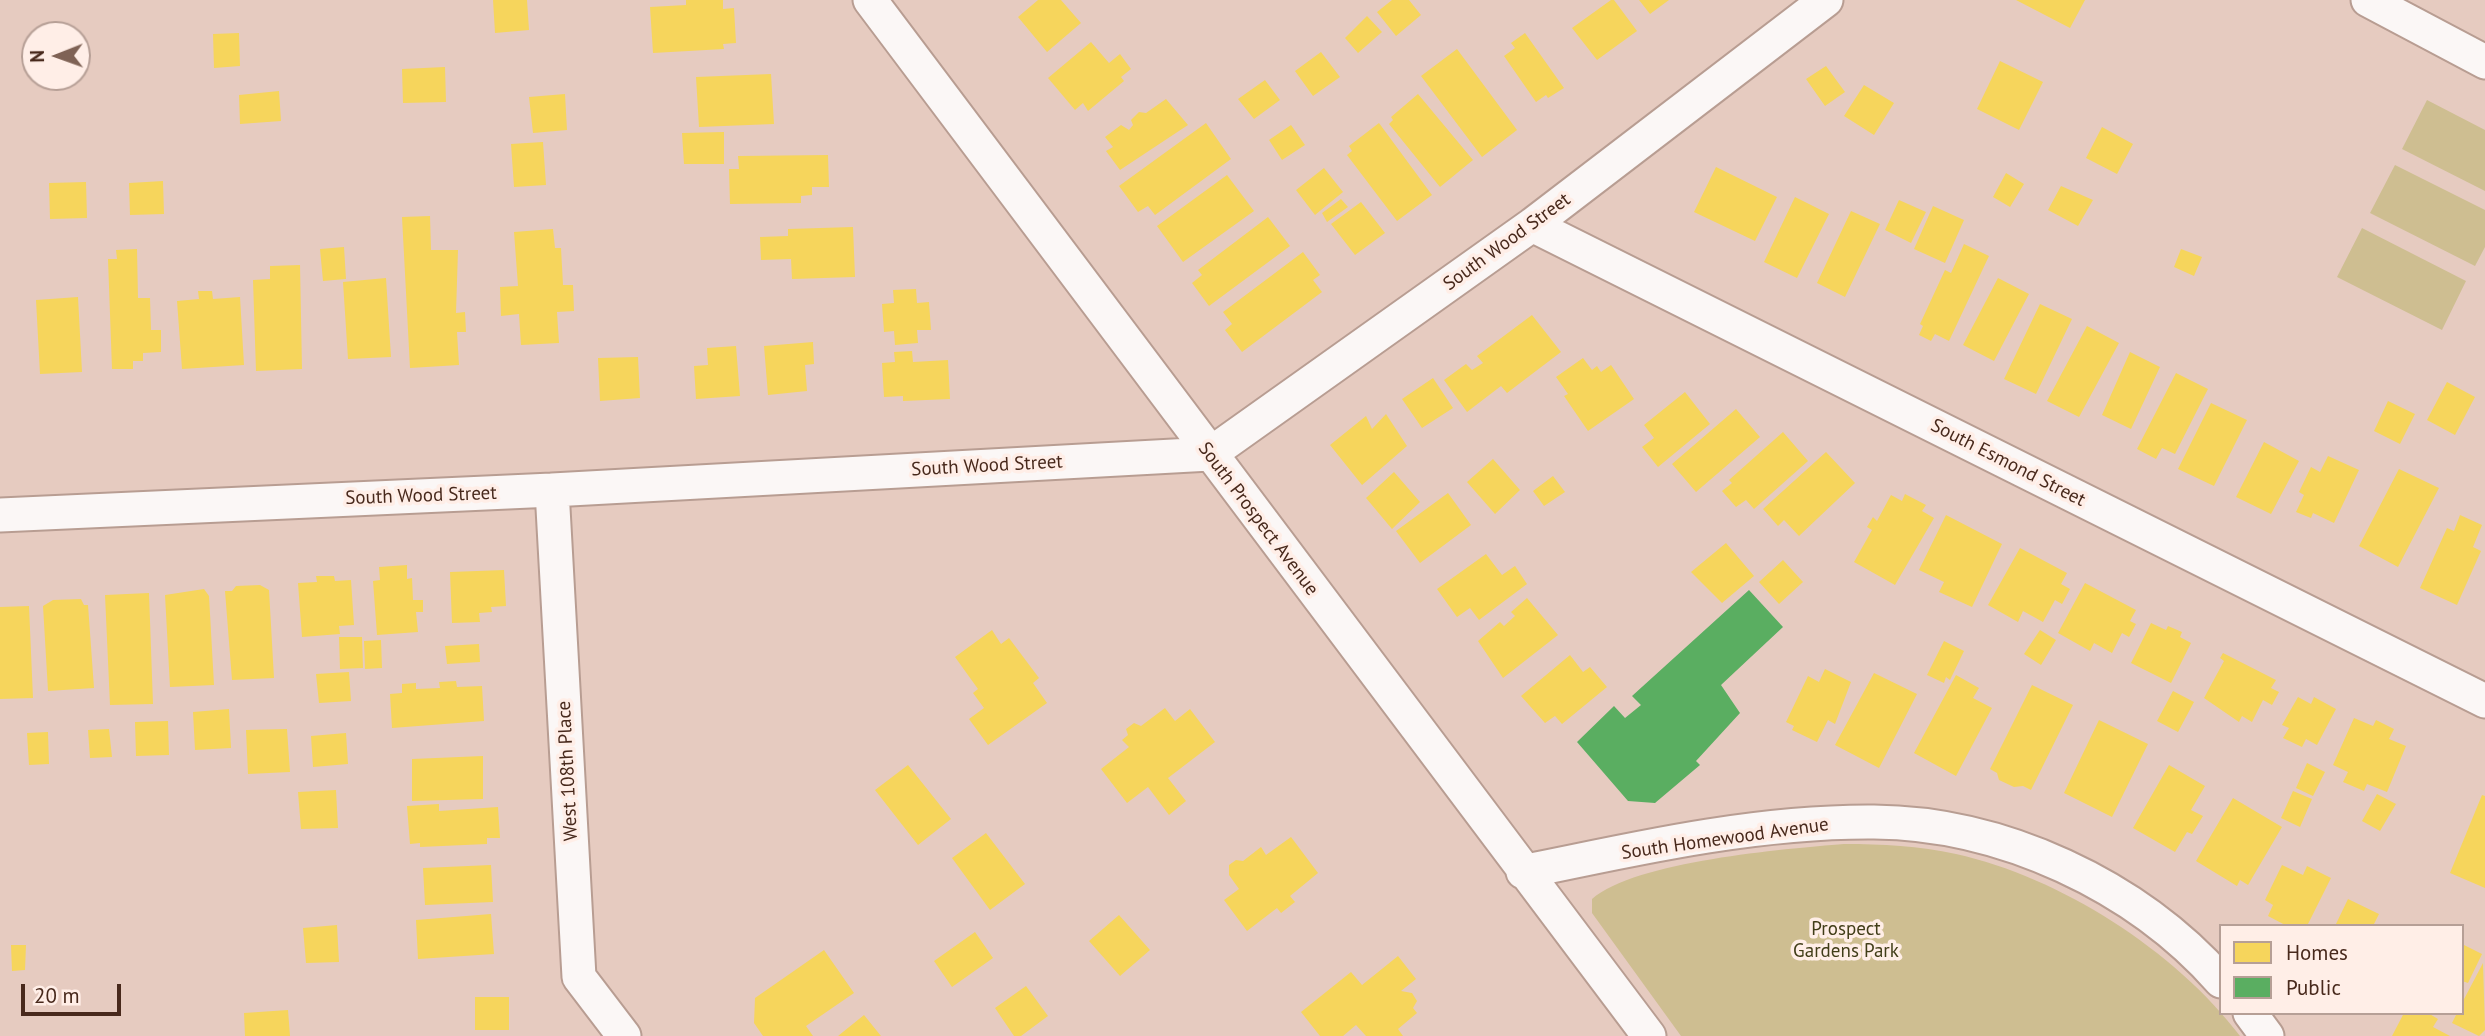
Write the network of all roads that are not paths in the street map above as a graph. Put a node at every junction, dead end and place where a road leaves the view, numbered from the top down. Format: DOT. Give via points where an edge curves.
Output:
graph roads {
  1 [pos="870,0"];
  2 [pos="1826,0"];
  3 [pos="2368,0"];
  4 [pos="2485,62"];
  5 [pos="1532,225"];
  6 [pos="1210,454"];
  7 [pos="552,491"];
  8 [pos="0,515"];
  9 [pos="2485,701"];
  10 [pos="1523,872"];
  11 [pos="2219,979"];
  12 [pos="2251,1015"];
  13 [pos="624,1036"];
  14 [pos="1649,1036"];
  15 [pos="2267,1036"];
  1 -- 6 [label="street, South Prospect Avenue"];
  2 -- 5 [label="street, South Wood Street"];
  3 -- 4 [label="street"];
  5 -- 6 [label="street, South Wood Street"];
  5 -- 9 [label="street, South Esmond Street"];
  6 -- 7 [label="street, South Wood Street"];
  6 -- 10 [label="street, South Prospect Avenue"];
  7 -- 8 [label="street, South Wood Street"];
  7 -- 13 [label="street, West 108th Place" via="579,977"];
  10 -- 11 [label="street, South Homewood Avenue" via="1805,824 1876,822 1948,831 2024,849 2093,880 2151,916"];
  10 -- 14 [label="street, South Prospect Avenue"];
  12 -- 15 [label="street"];
}
